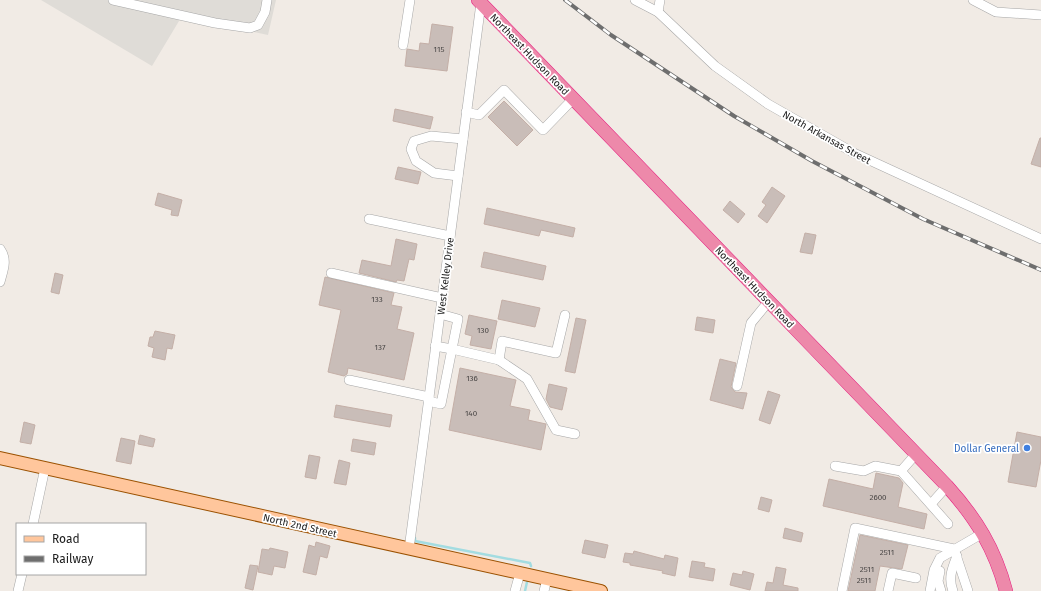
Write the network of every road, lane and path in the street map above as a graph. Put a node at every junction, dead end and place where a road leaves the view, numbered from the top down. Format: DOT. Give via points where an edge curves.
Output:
graph roads {
  1 [pos="114,0"];
  2 [pos="268,0"];
  3 [pos="410,0"];
  4 [pos="636,0"];
  5 [pos="660,0"];
  6 [pos="973,0"];
  7 [pos="479,1"];
  8 [pos="658,12"];
  9 [pos="1041,15"];
  10 [pos="403,45"];
  11 [pos="573,98"];
  12 [pos="466,112"];
  13 [pos="463,139"];
  14 [pos="458,176"];
  15 [pos="369,219"];
  16 [pos="450,236"];
  17 [pos="1041,239"];
  18 [pos="0,249"];
  19 [pos="331,273"];
  20 [pos="0,282"];
  21 [pos="442,298"];
  22 [pos="769,301"];
  23 [pos="440,314"];
  24 [pos="565,315"];
  25 [pos="435,346"];
  26 [pos="452,349"];
  27 [pos="499,360"];
  28 [pos="349,380"];
  29 [pos="737,386"];
  30 [pos="428,399"];
  31 [pos="575,434"];
  32 [pos="916,454"];
  33 [pos="0,458"];
  34 [pos="835,466"];
  35 [pos="45,468"];
  36 [pos="901,471"];
  37 [pos="947,486"];
  38 [pos="931,504"];
  39 [pos="33,523"];
  40 [pos="948,524"];
  41 [pos="983,532"];
  42 [pos="408,549"];
  43 [pos="955,553"];
  44 [pos="945,555"];
  45 [pos="520,573"];
  46 [pos="22,575"];
  47 [pos="916,578"];
  48 [pos="546,585"];
  49 [pos="596,590"];
  50 [pos="18,591"];
  51 [pos="515,591"];
  52 [pos="842,591"];
  53 [pos="888,591"];
  54 [pos="930,591"];
  55 [pos="940,591"];
  56 [pos="953,591"];
  57 [pos="968,591"];
  58 [pos="1006,591"];
  1 -- 2 [label="street" via="215,23 250,28 258,25"];
  3 -- 10 [label="street"];
  4 -- 8 [label="street, North Arkansas Street"];
  5 -- 8 [label="street"];
  6 -- 9 [label="street" via="996,12"];
  7 -- 11 [label="highway, Northeast Hudson Road"];
  7 -- 12 [label="street, West Kelley Drive"];
  8 -- 17 [label="street, North Arkansas Street" via="715,66 768,104 854,153"];
  11 -- 12 [label="street" via="543,130 504,90 479,115"];
  11 -- 22 [label="highway, Northeast Hudson Road"];
  12 -- 13 [label="street, West Kelley Drive"];
  13 -- 14 [label="street, West Kelley Drive"];
  13 -- 14 [label="street" via="431,136 414,141 411,149 416,161 434,173"];
  14 -- 16 [label="street, West Kelley Drive"];
  15 -- 16 [label="street"];
  16 -- 21 [label="street, West Kelley Drive"];
  18 -- 20 [label="street" via="5,255 5,262"];
  19 -- 21 [label="street"];
  21 -- 23 [label="street, West Kelley Drive"];
  22 -- 29 [label="street" via="751,323"];
  22 -- 32 [label="highway, Northeast Hudson Road"];
  23 -- 25 [label="street, West Kelley Drive"];
  23 -- 26 [label="street" via="458,319"];
  24 -- 27 [label="street" via="556,353 502,341"];
  25 -- 26 [label="street"];
  25 -- 30 [label="street, West Kelley Drive"];
  26 -- 27 [label="street"];
  26 -- 30 [label="street" via="441,404"];
  27 -- 31 [label="street" via="527,379 556,430"];
  28 -- 30 [label="street"];
  30 -- 42 [label="street, West Kelley Drive"];
  32 -- 36 [label="street"];
  32 -- 37 [label="highway, Northeast Hudson Road"];
  33 -- 35 [label="main road, North 2nd Street"];
  34 -- 36 [label="street" via="864,471 875,466"];
  35 -- 39 [label="street"];
  35 -- 42 [label="main road, North 2nd Street"];
  36 -- 38 [label="street"];
  37 -- 38 [label="street"];
  37 -- 41 [label="highway, Northeast Hudson Road"];
  38 -- 40 [label="street"];
  41 -- 43 [label="street"];
  41 -- 58 [label="highway, Northeast Hudson Road" via="1000,570"];
  42 -- 45 [label="main road, North 2nd Street"];
  43 -- 44 [label="street"];
  43 -- 52 [label="street" via="855,528"];
  43 -- 56 [label="street" via="950,575"];
  43 -- 57 [label="street"];
  44 -- 54 [label="street" via="940,558 934,570"];
  44 -- 55 [label="street" via="938,581"];
  45 -- 48 [label="main road, North 2nd Street"];
  45 -- 51 [label="street"];
  46 -- 50 [label="street"];
  47 -- 53 [label="street" via="892,572"];
  48 -- 49 [label="main road, North 2nd Street"];
}
